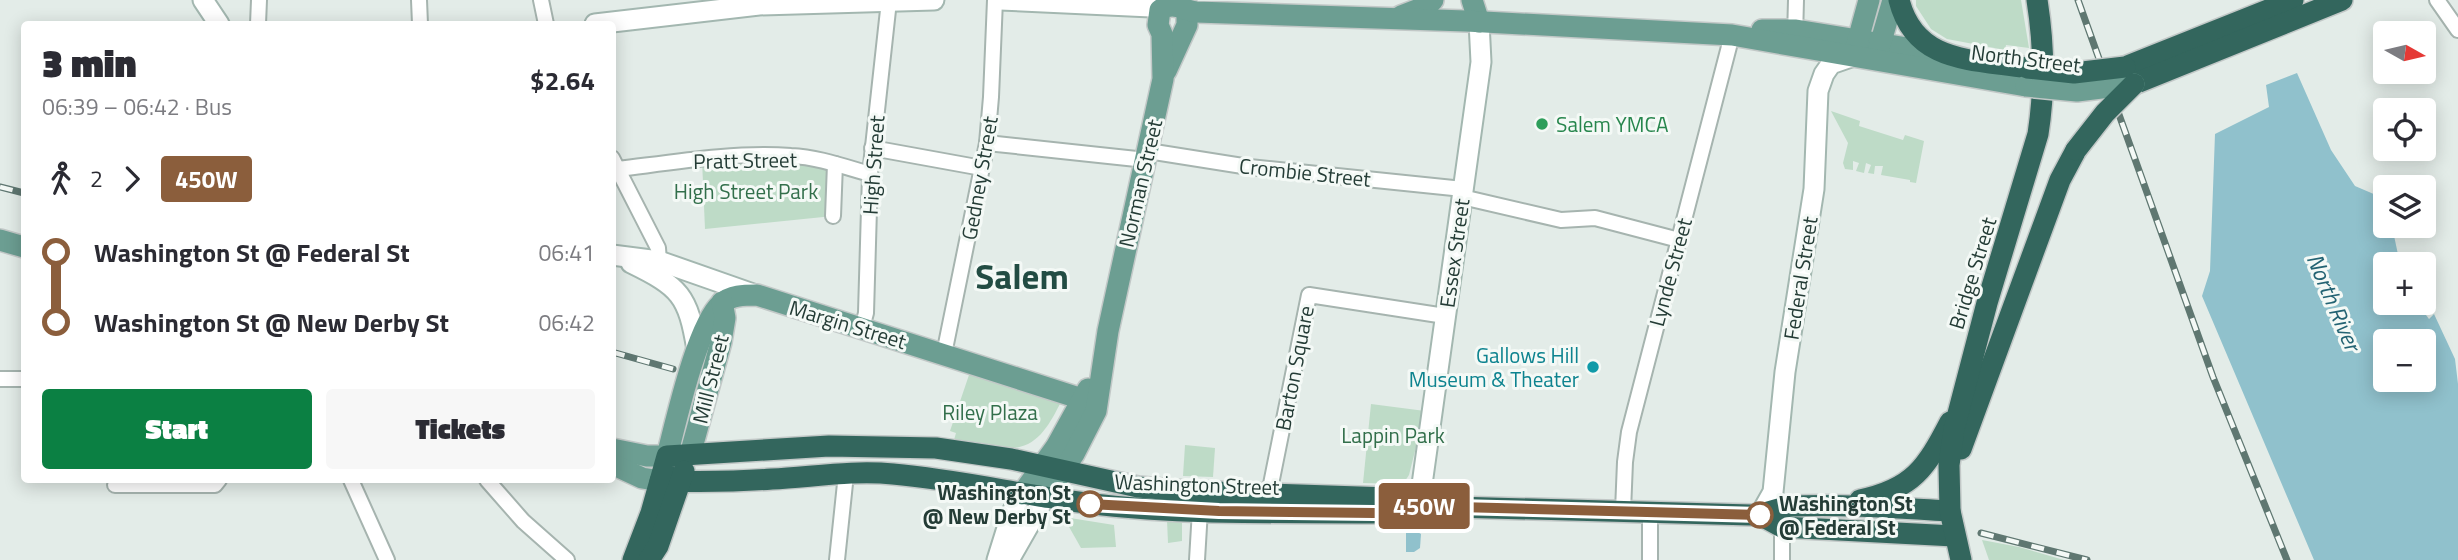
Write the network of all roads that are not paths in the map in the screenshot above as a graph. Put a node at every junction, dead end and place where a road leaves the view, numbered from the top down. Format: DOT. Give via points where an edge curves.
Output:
graph roads {
  1 [pos="203,0"];
  2 [pos="259,0"];
  3 [pos="419,0"];
  4 [pos="541,0"];
  5 [pos="934,0"];
  6 [pos="998,0"];
  7 [pos="1433,0"];
  8 [pos="1472,0"];
  9 [pos="1796,0"];
  10 [pos="1869,0"];
  11 [pos="1892,0"];
  12 [pos="1899,0"];
  13 [pos="2037,0"];
  14 [pos="2293,0"];
  15 [pos="2342,0"];
  16 [pos="2437,0"];
  17 [pos="888,1"];
  18 [pos="660,8"];
  19 [pos="1172,18"];
  20 [pos="1391,19"];
  21 [pos="217,21"];
  22 [pos="258,21"];
  23 [pos="421,21"];
  24 [pos="545,21"];
  25 [pos="608,21"];
  26 [pos="1479,22"];
  27 [pos="2458,30"];
  28 [pos="1732,35"];
  29 [pos="1795,37"];
  30 [pos="1856,47"];
  31 [pos="1879,52"];
  32 [pos="1946,54"];
  33 [pos="2129,76"];
  34 [pos="2026,77"];
  35 [pos="987,143"];
  36 [pos="872,148"];
  37 [pos="1147,156"];
  38 [pos="616,163"];
  39 [pos="835,164"];
  40 [pos="616,165"];
  41 [pos="982,168"];
  42 [pos="870,174"];
  43 [pos="1463,193"];
  44 [pos="834,216"];
  45 [pos="0,240"];
  46 [pos="1679,240"];
  47 [pos="21,246"];
  48 [pos="616,256"];
  49 [pos="616,257"];
  50 [pos="659,261"];
  51 [pos="706,278"];
  52 [pos="757,295"];
  53 [pos="722,302"];
  54 [pos="1446,316"];
  55 [pos="862,328"];
  56 [pos="1108,331"];
  57 [pos="697,350"];
  58 [pos="944,355"];
  59 [pos="0,379"];
  60 [pos="21,379"];
  61 [pos="1965,385"];
  62 [pos="1082,399"];
  63 [pos="616,450"];
  64 [pos="690,455"];
  65 [pos="667,456"];
  66 [pos="616,466"];
  67 [pos="1040,467"];
  68 [pos="1062,471"];
  69 [pos="846,474"];
  70 [pos="1949,480"];
  71 [pos="670,481"];
  72 [pos="217,483"];
  73 [pos="352,483"];
  74 [pos="488,483"];
  75 [pos="115,485"];
  76 [pos="1022,494"];
  77 [pos="1269,494"];
  78 [pos="1045,497"];
  79 [pos="1829,505"];
  80 [pos="1419,506"];
  81 [pos="1200,510"];
  82 [pos="1623,511"];
  83 [pos="1950,511"];
  84 [pos="1650,512"];
  85 [pos="1760,515"];
  86 [pos="1782,527"];
  87 [pos="1954,536"];
  88 [pos="387,560"];
  89 [pos="568,560"];
  90 [pos="633,560"];
  91 [pos="649,560"];
  92 [pos="837,560"];
  93 [pos="997,560"];
  94 [pos="1009,560"];
  95 [pos="1197,560"];
  96 [pos="1650,560"];
  97 [pos="1782,560"];
  98 [pos="1961,560"];
  1 -- 21 [label="street"];
  2 -- 22 [label="street"];
  3 -- 23 [label="street"];
  4 -- 24 [label="street"];
  5 -- 17 [label="street"];
  6 -- 19 [label="street" via="1151,7"];
  6 -- 35 [label="street, Gedney Street"];
  7 -- 20 [label="main road"];
  8 -- 26 [label="main road, Essex Street"];
  9 -- 29 [label="street"];
  10 -- 30 [label="main road"];
  11 -- 31 [label="main road"];
  12 -- 32 [label="highway" via="1915,35"];
  13 -- 61 [label="highway, Bridge Street" via="2043,55 2038,134"];
  14 -- 33 [label="highway, North Street"];
  15 -- 33 [label="highway, North Street"];
  16 -- 27 [label="street"];
  17 -- 18 [label="street"];
  17 -- 36 [label="street, High Street"];
  18 -- 25 [label="street"];
  19 -- 20 [label="main road, North Street" via="1239,13"];
  19 -- 37 [label="main road, Norman Street"];
  20 -- 26 [label="main road, North Street"];
  26 -- 28 [label="main road, North Street"];
  26 -- 43 [label="street, Essex Street" via="1481,62"];
  28 -- 29 [label="main road, North Street"];
  28 -- 46 [label="street, Lynde Street"];
  29 -- 30 [label="main road, North Street"];
  30 -- 31 [label="main road, North Street"];
  30 -- 85 [label="street, Federal Street" via="1831,64 1818,91 1814,189 1785,372 1773,492"];
  31 -- 32 [label="main road, North Street"];
  31 -- 34 [label="main road, North Street"];
  32 -- 34 [label="highway, North Street"];
  33 -- 34 [label="highway, North Street, bridge" via="2074,73"];
  33 -- 70 [label="highway, bridge" via="2060,180"];
  35 -- 37 [label="street, Crombie Street"];
  35 -- 41 [label="street, Gedney Street"];
  36 -- 41 [label="street"];
  36 -- 42 [label="street, High Street"];
  37 -- 43 [label="street, Crombie Street"];
  37 -- 56 [label="main road, Norman Street"];
  38 -- 39 [label="street, Pratt Street" via="760,155"];
  39 -- 42 [label="street, Pratt Street"];
  39 -- 44 [label="street"];
  40 -- 50 [label="street"];
  41 -- 58 [label="street, Gedney Street"];
  42 -- 55 [label="street, High Street"];
  43 -- 46 [label="street, Crombie Street" via="1561,220 1595,218"];
  43 -- 54 [label="street, Essex Street"];
  45 -- 47 [label="main road"];
  46 -- 82 [label="street, Lynde Street" via="1629,432"];
  48 -- 50 [label="street, Margin Street"];
  49 -- 57 [label="street, Mill Street" via="671,285 683,298 691,314"];
  50 -- 51 [label="street, Margin Street"];
  51 -- 52 [label="street, Margin Street"];
  51 -- 53 [label="street"];
  52 -- 53 [label="main road" via="737,295"];
  52 -- 55 [label="main road, Margin Street"];
  53 -- 57 [label="main road, Mill Street" via="710,316"];
  53 -- 64 [label="main road, Mill Street" via="721,342"];
  54 -- 77 [label="street, Barton Square" via="1309,295"];
  54 -- 80 [label="street, Essex Street"];
  55 -- 58 [label="main road, Margin Street"];
  56 -- 62 [label="main road, Norman Street"];
  56 -- 68 [label="main road, Norman Street" via="1096,411"];
  57 -- 65 [label="main road, Mill Street"];
  58 -- 62 [label="main road, Margin Street"];
  59 -- 60 [label="street"];
  61 -- 70 [label="highway, Bridge Street"];
  61 -- 79 [label="highway" via="1941,439 1912,480 1881,494"];
  62 -- 67 [label="main road, Norman Street"];
  63 -- 65 [label="main road"];
  64 -- 65 [label="highway, Washington Street"];
  64 -- 67 [label="highway, Washington Street" via="858,445 936,448"];
  64 -- 71 [label="highway"];
  65 -- 71 [label="highway"];
  66 -- 71 [label="main road" via="642,478"];
  67 -- 68 [label="highway, Washington Street"];
  67 -- 76 [label="main road, Norman Street"];
  68 -- 77 [label="highway, Washington Street" via="1165,490"];
  68 -- 78 [label="main road, Norman Street"];
  69 -- 71 [label="highway, Washington Street"];
  69 -- 76 [label="highway, Washington Street" via="891,473"];
  69 -- 92 [label="street"];
  70 -- 83 [label="highway, Bridge Street"];
  71 -- 90 [label="highway"];
  71 -- 91 [label="highway" via="658,546"];
  72 -- 75 [label="street"];
  73 -- 88 [label="street"];
  74 -- 89 [label="street"];
  76 -- 78 [label="highway, Washington Street"];
  76 -- 93 [label="street"];
  77 -- 80 [label="highway, Washington Street" via="1389,498"];
  78 -- 81 [label="highway, Washington Street" via="1107,506"];
  78 -- 94 [label="street"];
  79 -- 83 [label="highway, Washington Street"];
  79 -- 85 [label="highway, Washington Street" via="1781,507"];
  80 -- 81 [label="highway, Washington Street" via="1391,513"];
  80 -- 82 [label="highway, Washington Street"];
  81 -- 95 [label="street"];
  82 -- 84 [label="highway, Washington Street"];
  83 -- 87 [label="highway, Bridge Street"];
  84 -- 85 [label="highway, Washington Street"];
  84 -- 96 [label="street"];
  85 -- 86 [label="highway, Washington Street"];
  86 -- 87 [label="highway, Washington Street"];
  86 -- 97 [label="street"];
  87 -- 98 [label="highway, Bridge Street"];
}
